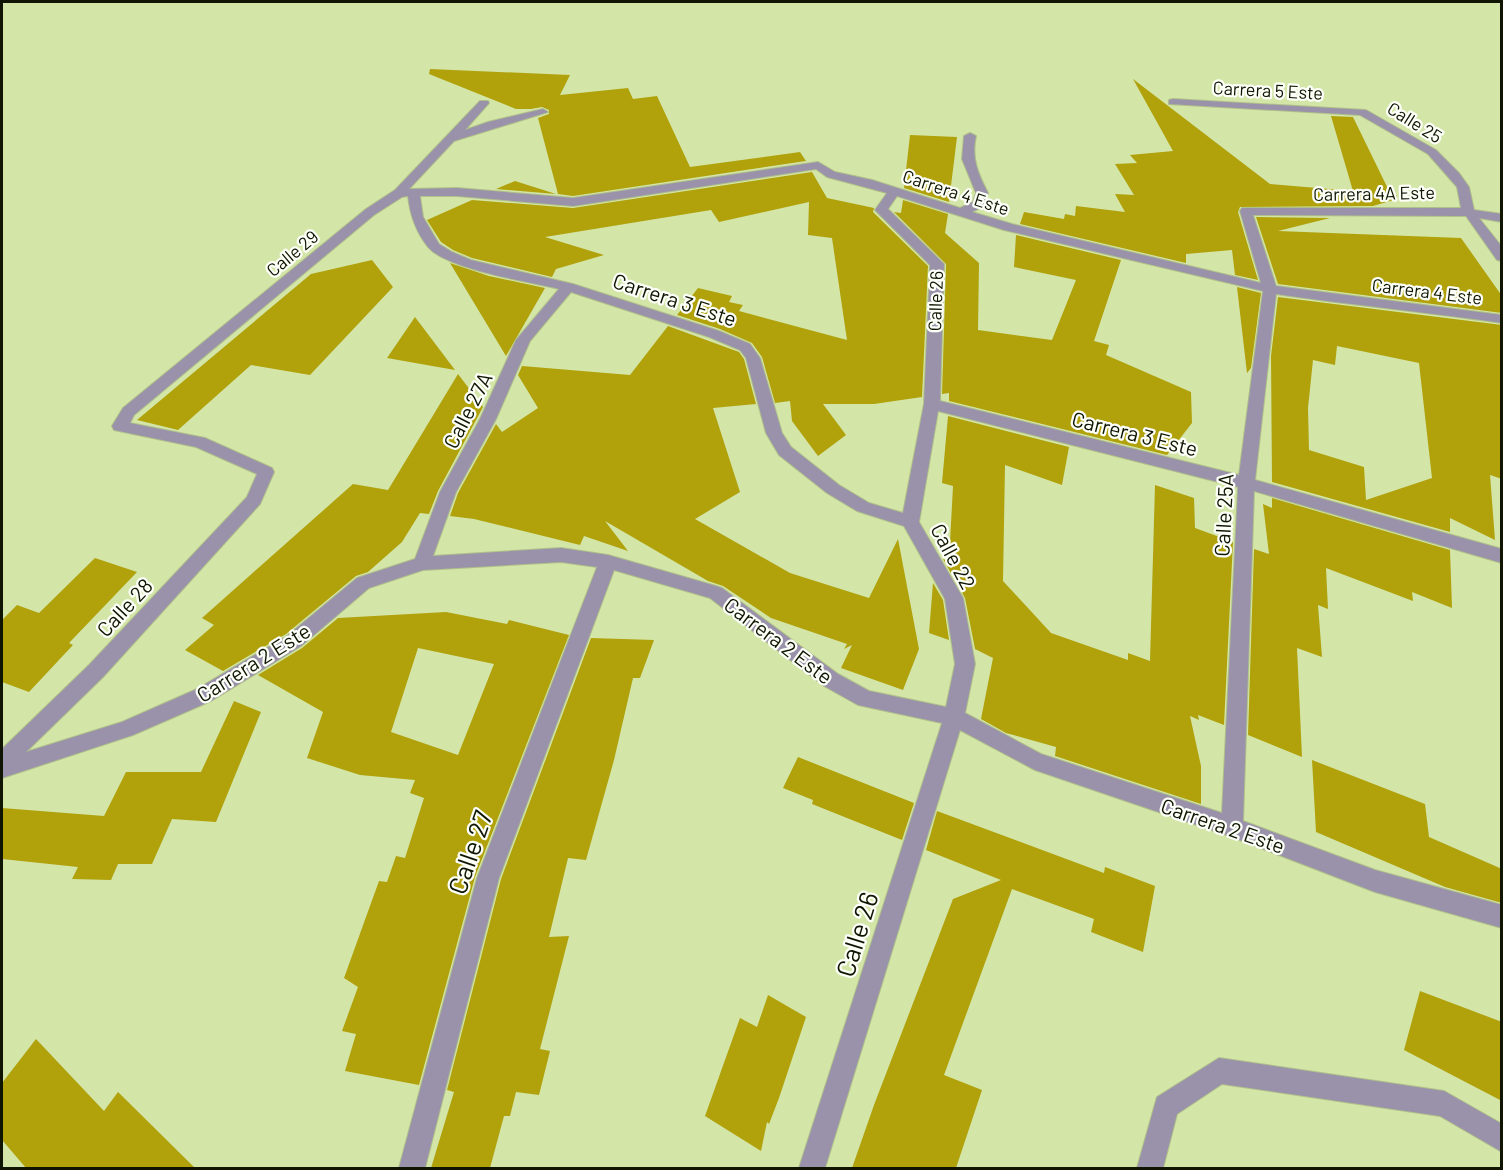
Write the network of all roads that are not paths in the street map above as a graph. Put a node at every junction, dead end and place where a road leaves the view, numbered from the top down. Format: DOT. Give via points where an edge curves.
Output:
graph roads {
  1 [pos="1173,102"];
  2 [pos="484,103"];
  3 [pos="543,112"];
  4 [pos="1362,112"];
  5 [pos="970,136"];
  6 [pos="451,139"];
  7 [pos="894,191"];
  8 [pos="406,193"];
  9 [pos="1246,211"];
  10 [pos="1468,211"];
  11 [pos="959,213"];
  12 [pos="1502,218"];
  13 [pos="1502,257"];
  14 [pos="568,287"];
  15 [pos="1270,289"];
  16 [pos="1502,319"];
  17 [pos="932,404"];
  18 [pos="266,472"];
  19 [pos="1246,483"];
  20 [pos="910,522"];
  21 [pos="1502,556"];
  22 [pos="608,562"];
  23 [pos="422,563"];
  24 [pos="954,717"];
  25 [pos="2,762"];
  26 [pos="2,769"];
  27 [pos="1232,827"];
  28 [pos="1502,917"];
  29 [pos="1502,1139"];
  30 [pos="412,1168"];
  31 [pos="812,1168"];
  32 [pos="1150,1168"];
  1 -- 4 [label="street, Carrera 5 Este"];
  2 -- 6 [label="street, Calle 29"];
  3 -- 6 [label="street"];
  4 -- 10 [label="street, Calle 25" via="1432,152 1463,188"];
  5 -- 11 [label="street" via="965,151 982,193 978,204"];
  6 -- 8 [label="street, Calle 29"];
  7 -- 8 [label="street, Carrera 4 Este" via="831,175 818,165 573,202 457,192"];
  7 -- 11 [label="street, Carrera 4 Este"];
  7 -- 17 [label="street, Calle 26" via="880,210 937,264"];
  8 -- 14 [label="street, Carrera 3 Este" via="434,246 447,255 467,264"];
  8 -- 18 [label="street, Calle 29" via="370,212 128,412 120,426 199,442"];
  9 -- 10 [label="street, Carrera 4A Este"];
  9 -- 15 [label="street, Calle 25A"];
  10 -- 12 [label="street, Carrera 4A Este"];
  10 -- 13 [label="street, Calle 25"];
  11 -- 15 [label="street, Carrera 4 Este"];
  14 -- 20 [label="street, Carrera 3 Este" via="744,347 753,358 774,433 785,451 863,507"];
  14 -- 23 [label="street, Calle 27A" via="523,340 488,419 448,492"];
  15 -- 16 [label="street, Carrera 4 Este"];
  15 -- 19 [label="street, Calle 25A"];
  17 -- 19 [label="street, Carrera 3 Este"];
  17 -- 20 [label="street"];
  18 -- 25 [label="street, Calle 28" via="254,500 96,671"];
  19 -- 21 [label="street, Carrera 3 Este"];
  19 -- 27 [label="street, Calle 25A"];
  20 -- 24 [label="street, Calle 22" via="954,598 965,664"];
  22 -- 23 [label="street, Carrera 2 Este" via="561,555"];
  22 -- 24 [label="street, Carrera 2 Este" via="717,593 831,680 864,699"];
  22 -- 30 [label="street, Calle 27" via="488,878"];
  23 -- 26 [label="street, Carrera 2 Este" via="363,583 294,641 204,695 126,729"];
  24 -- 27 [label="street, Carrera 2 Este" via="1035,761"];
  24 -- 31 [label="street, Calle 26"];
  27 -- 28 [label="street, Carrera 2 Este" via="1375,881"];
  29 -- 32 [label="street" via="1444,1104 1219,1071 1166,1106"];
}
